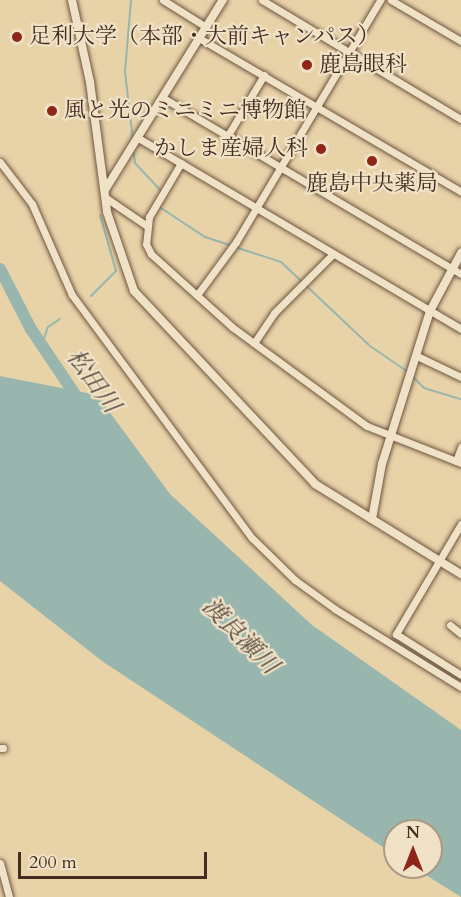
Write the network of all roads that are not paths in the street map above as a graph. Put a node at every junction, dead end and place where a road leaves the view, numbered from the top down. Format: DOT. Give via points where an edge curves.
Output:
graph roads {
  1 [pos="72,0"];
  2 [pos="163,0"];
  3 [pos="223,0"];
  4 [pos="262,0"];
  5 [pos="380,0"];
  6 [pos="391,0"];
  7 [pos="206,27"];
  8 [pos="199,38"];
  9 [pos="461,41"];
  10 [pos="349,52"];
  11 [pos="264,75"];
  12 [pos="165,99"];
  13 [pos="317,106"];
  14 [pos="461,119"];
  15 [pos="228,135"];
  16 [pos="140,139"];
  17 [pos="0,162"];
  18 [pos="181,163"];
  19 [pos="282,167"];
  20 [pos="461,192"];
  21 [pos="105,194"];
  22 [pos="255,208"];
  23 [pos="147,226"];
  24 [pos="461,253"];
  25 [pos="333,254"];
  26 [pos="452,269"];
  27 [pos="461,274"];
  28 [pos="197,295"];
  29 [pos="430,311"];
  30 [pos="461,329"];
  31 [pos="254,342"];
  32 [pos="417,356"];
  33 [pos="461,377"];
  34 [pos="393,437"];
  35 [pos="461,447"];
  36 [pos="459,462"];
  37 [pos="372,519"];
  38 [pos="461,524"];
  39 [pos="440,561"];
  40 [pos="461,574"];
  41 [pos="450,626"];
  42 [pos="461,634"];
  43 [pos="461,675"];
  44 [pos="461,687"];
  45 [pos="0,863"];
  46 [pos="1,877"];
  47 [pos="9,897"];
  1 -- 21 [label="street"];
  2 -- 7 [label="street"];
  3 -- 7 [label="street"];
  4 -- 10 [label="street"];
  5 -- 10 [label="street"];
  6 -- 9 [label="street"];
  7 -- 8 [label="street"];
  8 -- 11 [label="street"];
  8 -- 12 [label="street"];
  10 -- 13 [label="street"];
  10 -- 14 [label="street"];
  11 -- 13 [label="street"];
  11 -- 15 [label="street"];
  12 -- 15 [label="street"];
  12 -- 16 [label="street"];
  13 -- 19 [label="street"];
  13 -- 20 [label="street"];
  15 -- 19 [label="street"];
  16 -- 18 [label="street"];
  16 -- 21 [label="street"];
  17 -- 44 [label="street" via="32,204 72,295 252,538 335,609"];
  18 -- 22 [label="street"];
  18 -- 23 [label="street"];
  19 -- 22 [label="street"];
  19 -- 26 [label="street"];
  21 -- 23 [label="street" via="129,219"];
  21 -- 37 [label="street" via="134,291 309,478"];
  22 -- 25 [label="street"];
  22 -- 28 [label="street"];
  23 -- 28 [label="street" via="147,249"];
  24 -- 26 [label="street"];
  25 -- 29 [label="street"];
  25 -- 31 [label="street" via="274,313"];
  26 -- 27 [label="street"];
  26 -- 29 [label="street"];
  28 -- 31 [label="street"];
  29 -- 30 [label="street"];
  29 -- 32 [label="street"];
  31 -- 34 [label="street" via="367,426"];
  32 -- 33 [label="street"];
  32 -- 34 [label="street"];
  34 -- 36 [label="street"];
  34 -- 37 [label="street" via="382,464"];
  35 -- 36 [label="street"];
  37 -- 39 [label="street"];
  38 -- 39 [label="street"];
  39 -- 40 [label="street"];
  39 -- 43 [label="street" via="396,634"];
  41 -- 42 [label="street"];
  45 -- 46 [label="street"];
  46 -- 47 [label="street"];
}
